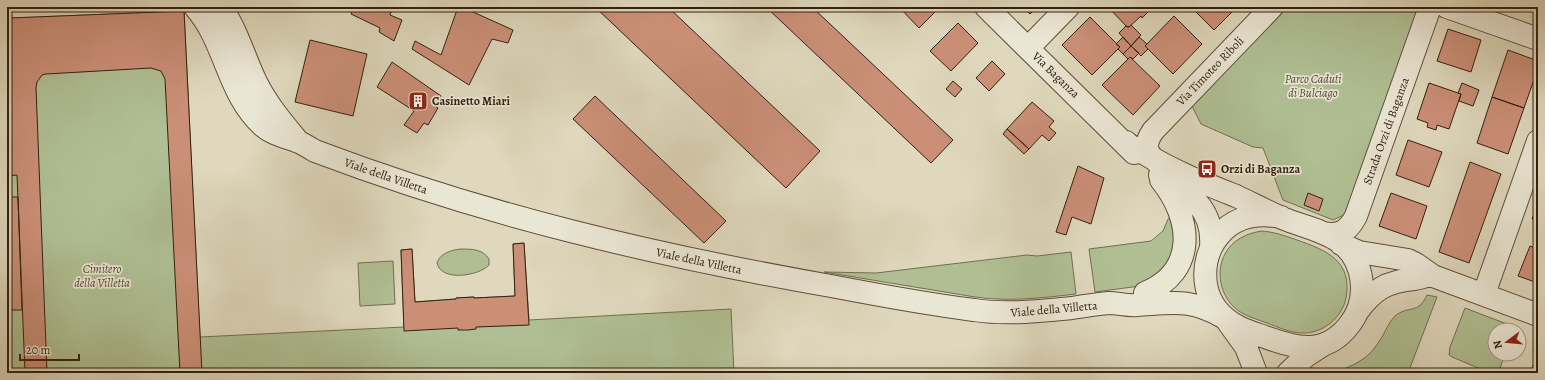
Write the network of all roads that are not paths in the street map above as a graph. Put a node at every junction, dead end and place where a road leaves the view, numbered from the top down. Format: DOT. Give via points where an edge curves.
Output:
graph roads {
  1 [pos="195,7"];
  2 [pos="221,7"];
  3 [pos="986,7"];
  4 [pos="1068,7"];
  5 [pos="1272,7"];
  6 [pos="1430,7"];
  7 [pos="1447,7"];
  8 [pos="1538,39"];
  9 [pos="1028,48"];
  10 [pos="1149,137"];
  11 [pos="1538,141"];
  12 [pos="1126,142"];
  13 [pos="301,143"];
  14 [pos="1153,165"];
  15 [pos="1281,218"];
  16 [pos="1332,238"];
  17 [pos="1209,251"];
  18 [pos="1433,276"];
  19 [pos="1145,293"];
  20 [pos="1484,294"];
  21 [pos="1110,303"];
  22 [pos="1357,312"];
  23 [pos="1538,315"];
  24 [pos="1225,318"];
  25 [pos="1324,344"];
  26 [pos="1256,373"];
  27 [pos="1288,373"];
  1 -- 13 [label="street, Viale della Villetta" via="212,35 240,96 253,115 270,131"];
  2 -- 13 [label="street, Viale della Villetta" via="235,31 263,94 279,119"];
  3 -- 9 [label="street, Via Baganza"];
  4 -- 9 [label="street"];
  5 -- 10 [label="street, Via Timoteo Riboli"];
  6 -- 16 [label="street, Strada Orzi di Baganza" via="1356,216 1350,225"];
  7 -- 8 [label="street"];
  9 -- 12 [label="street, Via Baganza"];
  10 -- 12 [label="street, Via Timoteo Riboli" via="1137,145"];
  10 -- 14 [label="street" via="1146,143"];
  11 -- 20 [label="street"];
  12 -- 14 [label="street, Via Baganza"];
  13 -- 21 [label="street, Viale della Villetta" via="315,151 381,175 501,214 726,267 987,312 1019,313"];
  14 -- 15 [label="street, Via Baganza" via="1252,203"];
  14 -- 17 [label="street, Via Baganza" via="1203,211 1211,228"];
  14 -- 19 [label="street" via="1176,204 1182,218 1185,238 1183,251 1175,268 1163,283"];
  15 -- 16 [label="street, Via Baganza"];
  15 -- 17 [label="street, Via Baganza" via="1261,215 1242,219 1224,230"];
  16 -- 18 [label="street" via="1358,252 1408,260"];
  16 -- 22 [label="street, Via Baganza" via="1353,258 1361,275 1362,294"];
  17 -- 19 [label="street, Viale della Villetta" via="1194,270 1175,283"];
  17 -- 24 [label="street, Via Baganza" via="1205,264 1206,284 1212,303"];
  18 -- 20 [label="street"];
  18 -- 22 [label="street" via="1402,280 1385,286 1367,298"];
  19 -- 21 [label="street, Viale della Villetta"];
  20 -- 23 [label="street"];
  21 -- 24 [label="street, Viale della Villetta" via="1134,306 1165,302 1187,303"];
  22 -- 25 [label="street, Via Baganza" via="1353,321 1340,335"];
  24 -- 25 [label="street, Via Baganza" via="1240,328 1287,346 1306,348"];
  24 -- 26 [label="street" via="1246,347"];
  25 -- 27 [label="street"];
}
